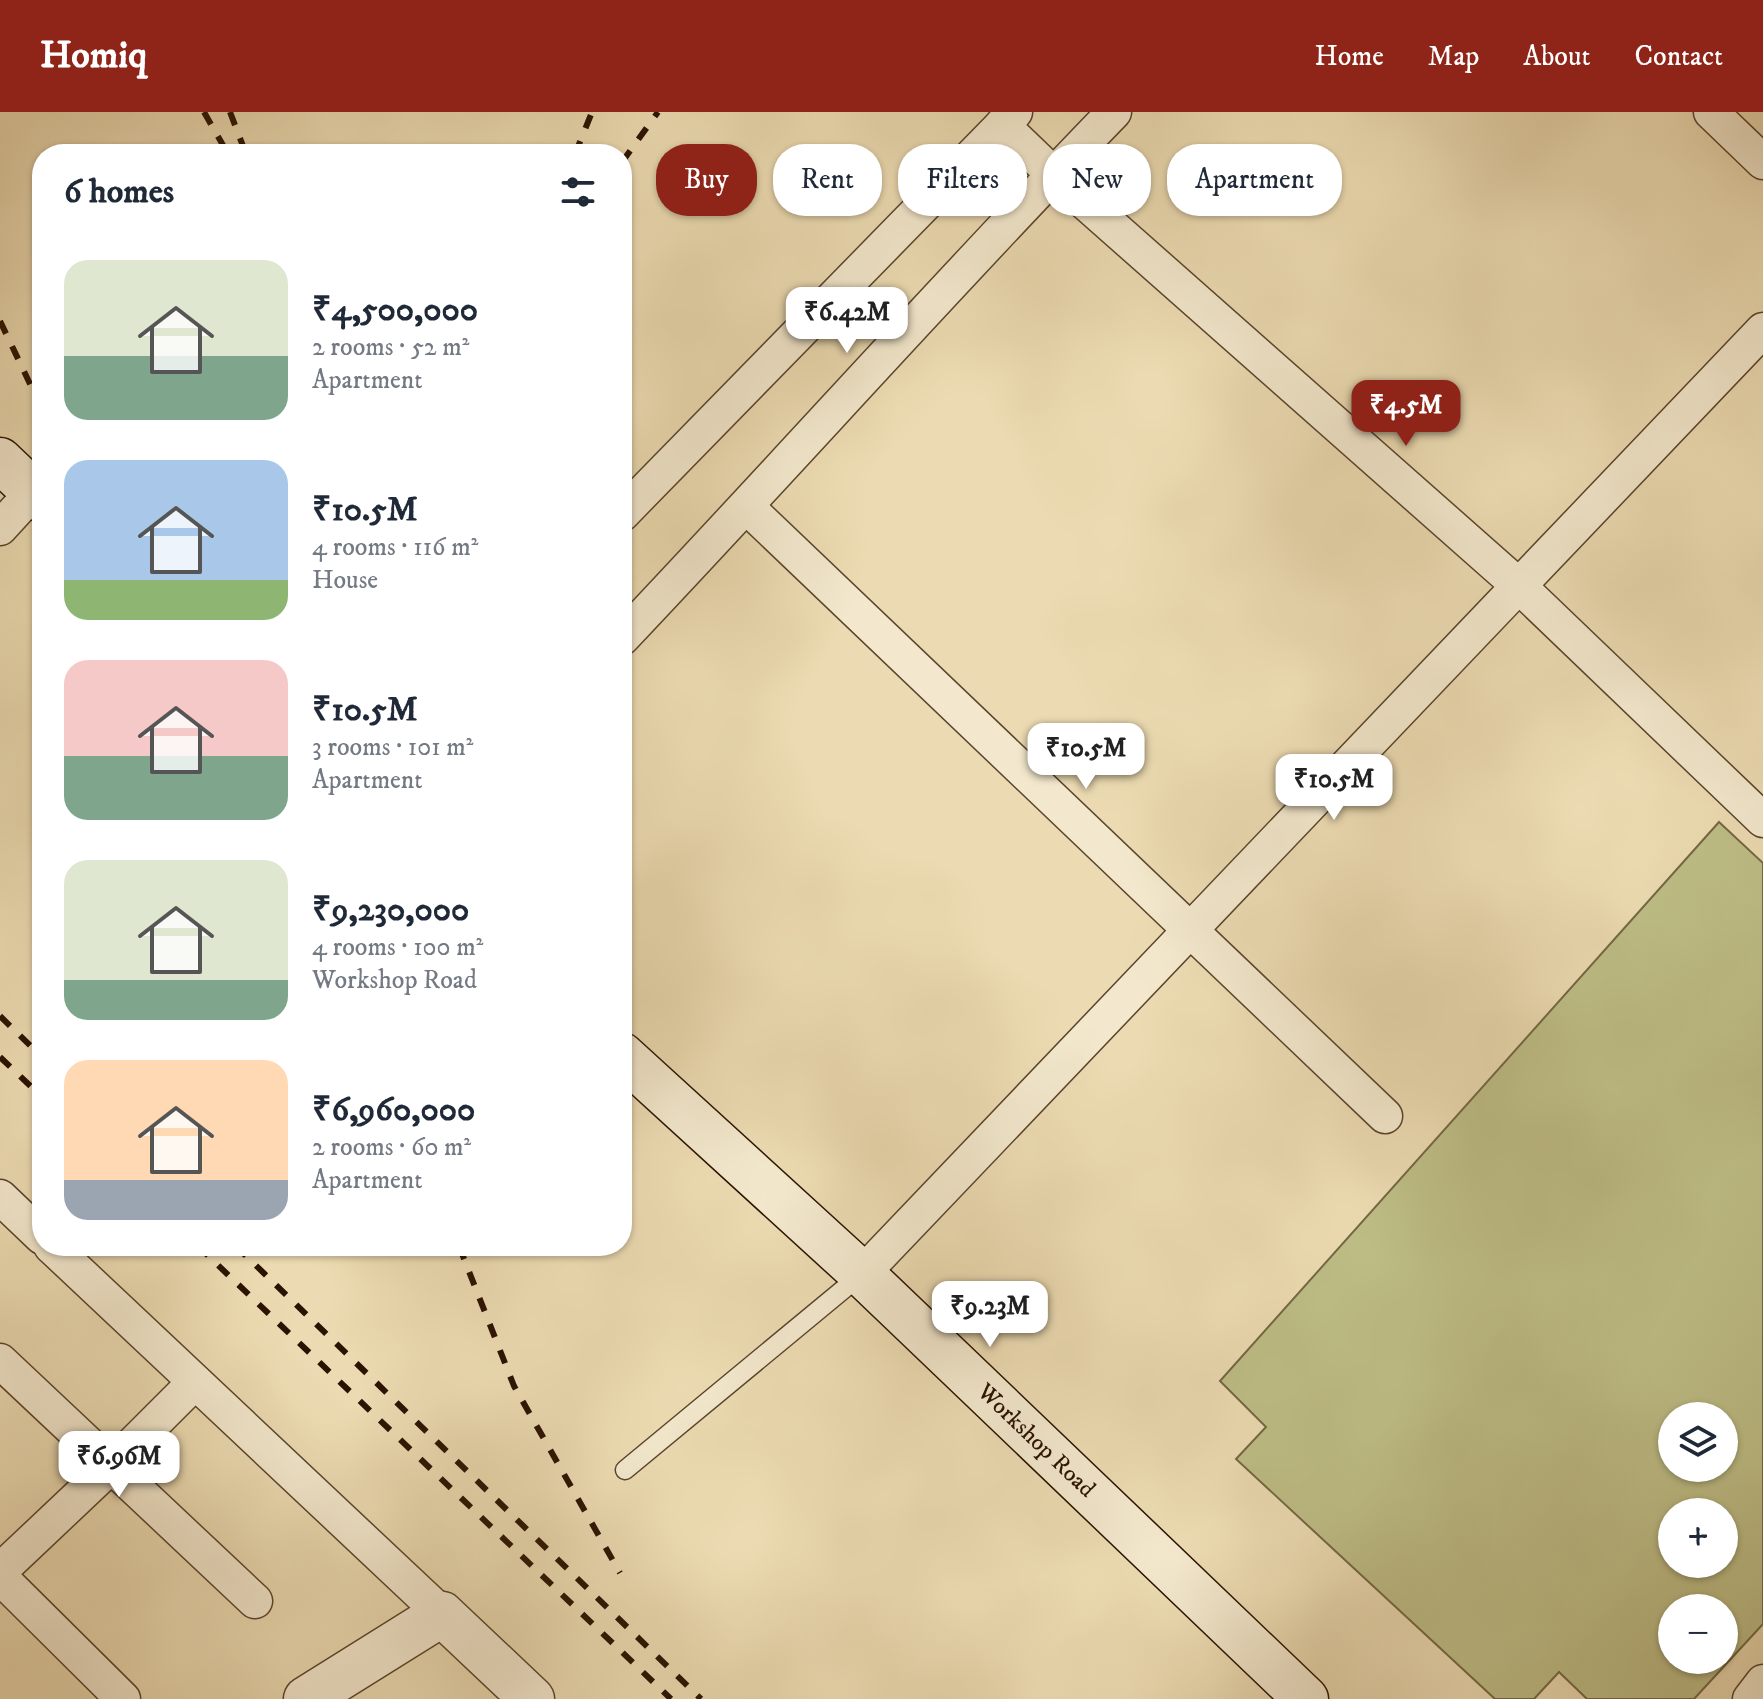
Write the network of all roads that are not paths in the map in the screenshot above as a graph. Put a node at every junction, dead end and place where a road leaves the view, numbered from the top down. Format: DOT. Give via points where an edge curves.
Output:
graph roads {
  1 [pos="1114,112"];
  2 [pos="1711,112"];
  3 [pos="1002,116"];
  4 [pos="1083,144"];
  5 [pos="1763,162"];
  6 [pos="1043,163"];
  7 [pos="1043,185"];
  8 [pos="1101,216"];
  9 [pos="1763,330"];
  10 [pos="0,460"];
  11 [pos="32,490"];
  12 [pos="32,501"];
  13 [pos="632,504"];
  14 [pos="747,507"];
  15 [pos="0,528"];
  16 [pos="1519,586"];
  17 [pos="632,628"];
  18 [pos="1763,820"];
  19 [pos="1190,930"];
  20 [pos="632,1064"];
  21 [pos="1385,1116"];
  22 [pos="0,1197"];
  23 [pos="32,1227"];
  24 [pos="62,1256"];
  25 [pos="862,1274"];
  26 [pos="0,1361"];
  27 [pos="195,1382"];
  28 [pos="111,1466"];
  29 [pos="625,1470"];
  30 [pos="0,1574"];
  31 [pos="255,1601"];
  32 [pos="442,1614"];
  33 [pos="1763,1682"];
  34 [pos="123,1699"];
  35 [pos="306,1699"];
  36 [pos="532,1699"];
  37 [pos="1306,1699"];
  38 [pos="1750,1699"];
  1 -- 4 [label="street"];
  2 -- 5 [label="street"];
  3 -- 6 [label="street"];
  3 -- 13 [label="street"];
  7 -- 14 [label="street"];
  8 -- 16 [label="street"];
  9 -- 16 [label="street"];
  10 -- 11 [label="main road"];
  12 -- 15 [label="street"];
  14 -- 17 [label="street"];
  14 -- 19 [label="street"];
  16 -- 18 [label="street"];
  16 -- 19 [label="street"];
  19 -- 21 [label="street"];
  19 -- 25 [label="street"];
  20 -- 25 [label="main road, Workshop Road"];
  22 -- 23 [label="street"];
  24 -- 27 [label="street"];
  25 -- 29 [label="lane"];
  25 -- 37 [label="main road, Workshop Road"];
  26 -- 28 [label="street"];
  27 -- 28 [label="street"];
  27 -- 32 [label="street"];
  28 -- 30 [label="street"];
  28 -- 31 [label="street"];
  30 -- 34 [label="street"];
  32 -- 35 [label="main road"];
  32 -- 36 [label="main road"];
  33 -- 38 [label="street"];
}
